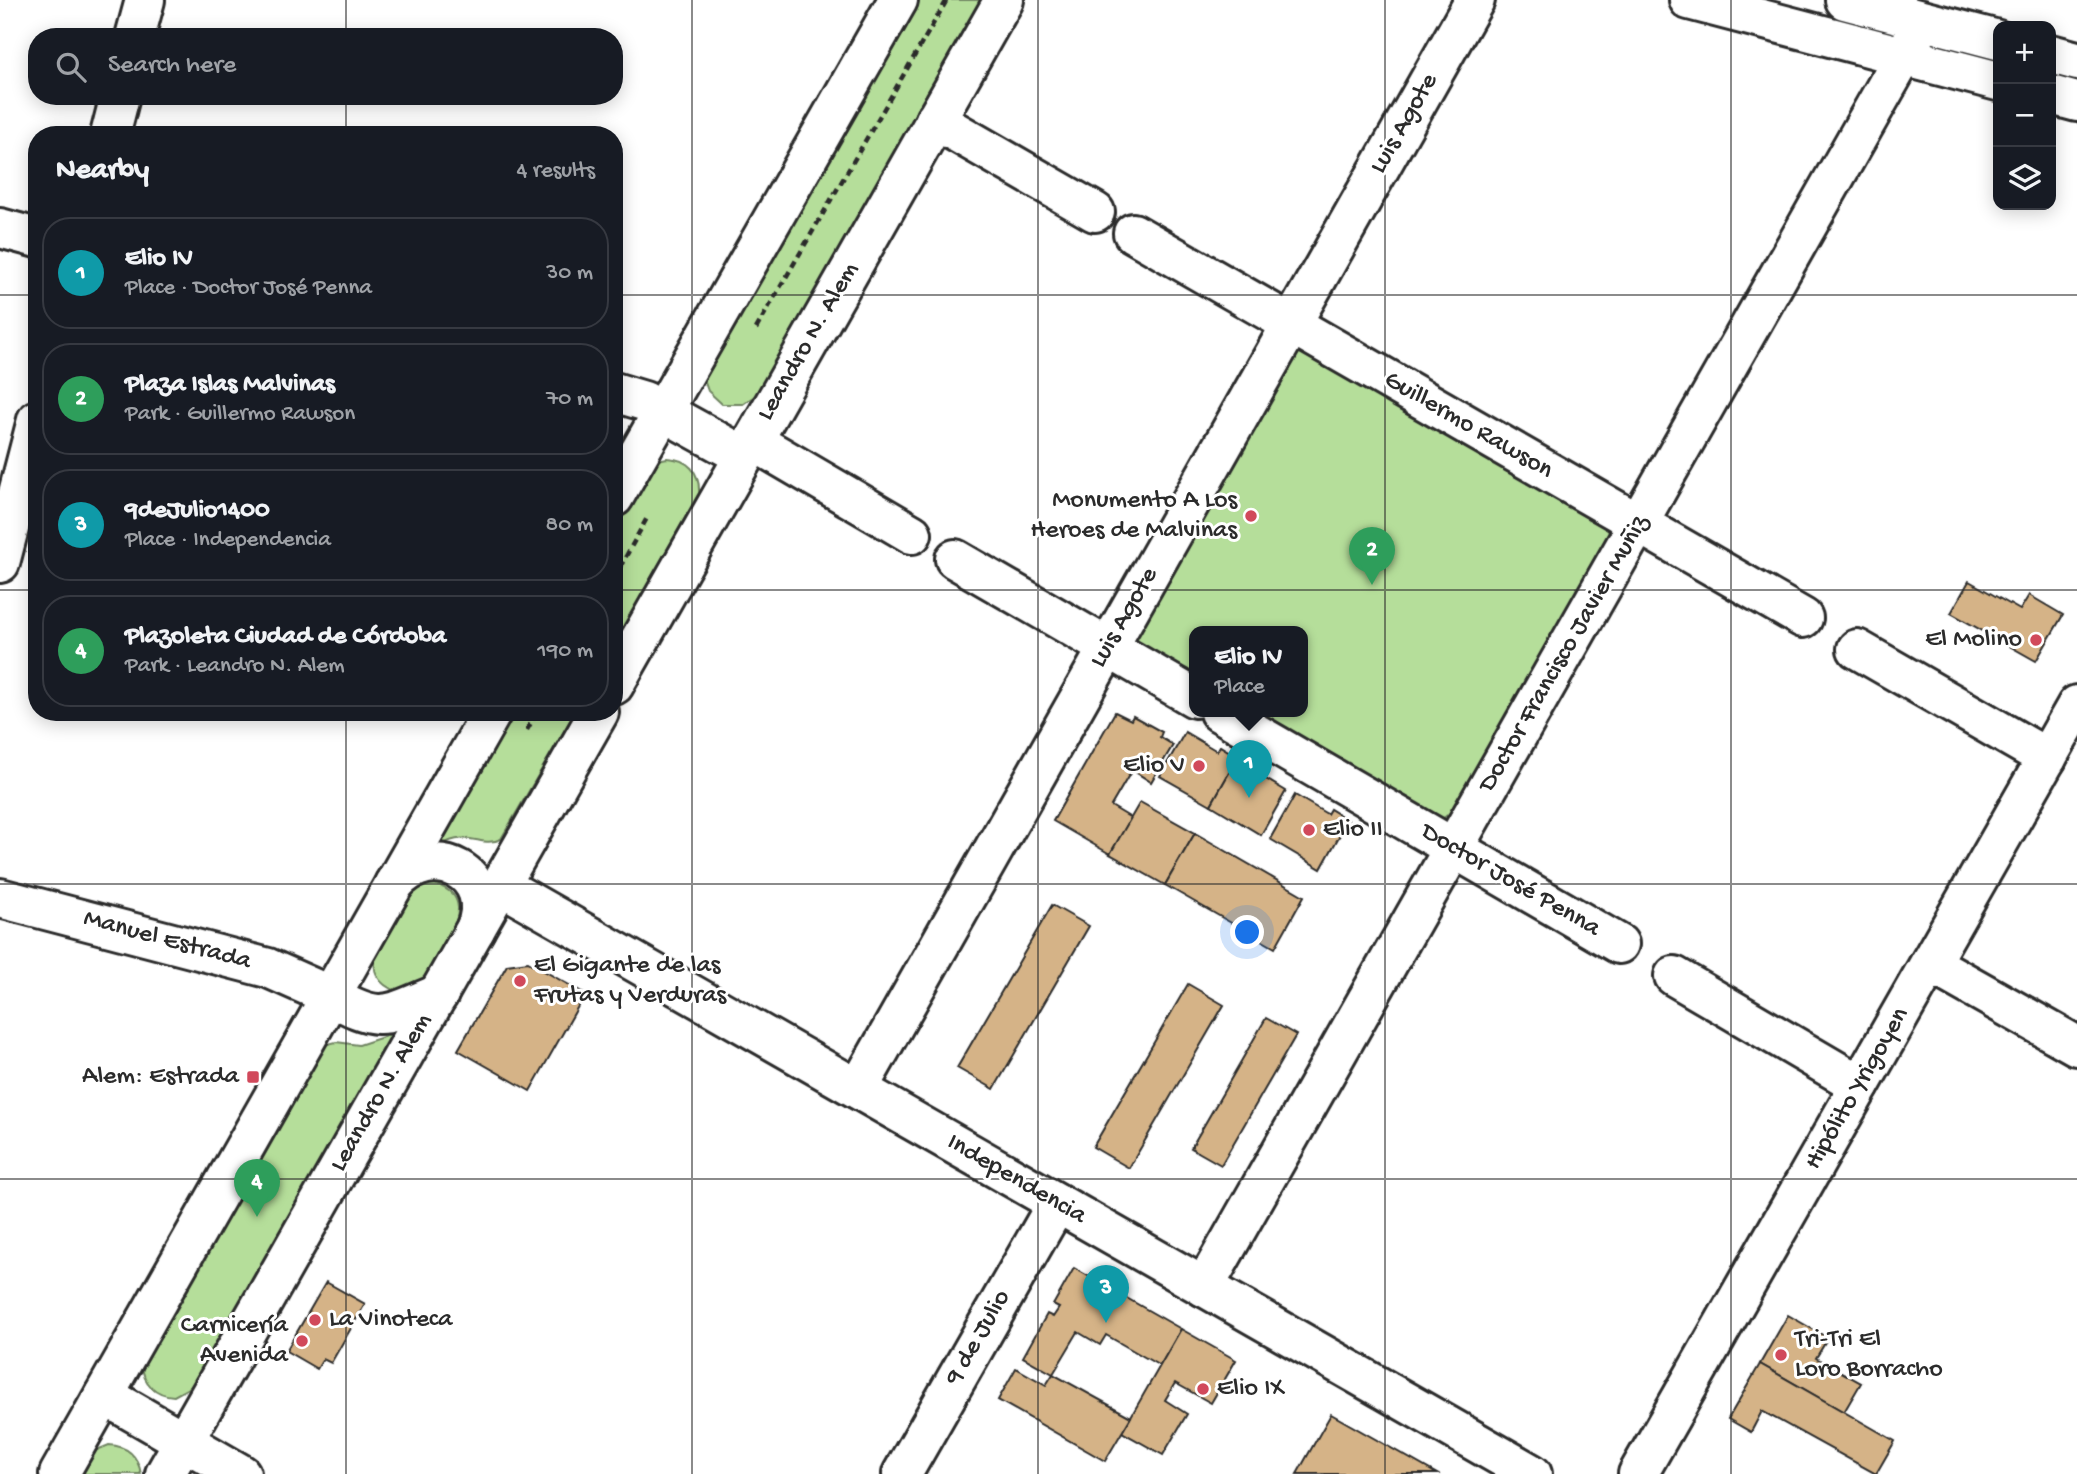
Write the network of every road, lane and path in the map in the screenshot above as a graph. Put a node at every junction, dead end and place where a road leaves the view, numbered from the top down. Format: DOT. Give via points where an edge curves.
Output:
graph roads {
  1 [pos="145,0"];
  2 [pos="898,0"];
  3 [pos="947,0"];
  4 [pos="1004,0"];
  5 [pos="1475,0"];
  6 [pos="1689,0"];
  7 [pos="1845,0"];
  8 [pos="1924,20"];
  9 [pos="137,28"];
  10 [pos="1993,39"];
  11 [pos="2056,55"];
  12 [pos="1905,57"];
  13 [pos="2077,61"];
  14 [pos="1993,80"];
  15 [pos="2056,96"];
  16 [pos="2077,102"];
  17 [pos="118,105"];
  18 [pos="935,120"];
  19 [pos="112,126"];
  20 [pos="1095,212"];
  21 [pos="0,228"];
  22 [pos="1133,233"];
  23 [pos="28,236"];
  24 [pos="1291,324"];
  25 [pos="751,337"];
  26 [pos="623,395"];
  27 [pos="663,411"];
  28 [pos="749,449"];
  29 [pos="28,455"];
  30 [pos="623,481"];
  31 [pos="1639,524"];
  32 [pos="912,534"];
  33 [pos="955,559"];
  34 [pos="0,563"];
  35 [pos="1803,618"];
  36 [pos="1108,648"];
  37 [pos="1857,649"];
  38 [pos="623,669"];
  39 [pos="1189,695"];
  40 [pos="2077,705"];
  41 [pos="1229,717"];
  42 [pos="487,721"];
  43 [pos="594,721"];
  44 [pos="2047,758"];
  45 [pos="1454,848"];
  46 [pos="394,885"];
  47 [pos="500,885"];
  48 [pos="0,898"];
  49 [pos="474,932"];
  50 [pos="1619,944"];
  51 [pos="1930,962"];
  52 [pos="1674,976"];
  53 [pos="439,994"];
  54 [pos="331,996"];
  55 [pos="2077,1046"];
  56 [pos="1860,1085"];
  57 [pos="858,1089"];
  58 [pos="1057,1203"];
  59 [pos="1204,1287"];
  60 [pos="104,1395"];
  61 [pos="184,1441"];
  62 [pos="59,1474"];
  63 [pos="165,1474"];
  64 [pos="241,1474"];
  65 [pos="902,1474"];
  66 [pos="1532,1474"];
  67 [pos="1638,1474"];
  1 -- 9 [label="street"];
  2 -- 27 [label="street"];
  3 -- 25 [label="path"];
  4 -- 18 [label="street, Leandro N. Alem"];
  5 -- 24 [label="street, Luis Agote"];
  6 -- 12 [label="street"];
  7 -- 8 [label="street"];
  8 -- 10 [label="street"];
  8 -- 12 [label="street, Doctor Francisco Javier Muñiz"];
  11 -- 13 [label="street"];
  12 -- 14 [label="street"];
  12 -- 31 [label="street, Doctor Francisco Javier Muñiz"];
  15 -- 16 [label="street"];
  17 -- 19 [label="street"];
  18 -- 20 [label="street"];
  18 -- 28 [label="street, Leandro N. Alem"];
  21 -- 23 [label="street"];
  22 -- 24 [label="street, Guillermo Rawson"];
  24 -- 31 [label="street, Guillermo Rawson"];
  24 -- 36 [label="street, Luis Agote"];
  26 -- 27 [label="street"];
  27 -- 28 [label="street"];
  27 -- 30 [label="street"];
  28 -- 32 [label="street"];
  28 -- 38 [label="street, Leandro N. Alem"];
  29 -- 34 [label="street"];
  31 -- 35 [label="street, Guillermo Rawson"];
  31 -- 45 [label="street, Doctor Francisco Javier Muñiz"];
  33 -- 36 [label="street"];
  36 -- 39 [label="street"];
  36 -- 57 [label="street, Luis Agote"];
  37 -- 44 [label="street"];
  40 -- 44 [label="street, Hipólito Yrigoyen"];
  41 -- 45 [label="street, Doctor José Penna"];
  42 -- 46 [label="street"];
  43 -- 47 [label="street, Leandro N. Alem"];
  44 -- 51 [label="street, Hipólito Yrigoyen"];
  45 -- 50 [label="street, Doctor José Penna"];
  45 -- 59 [label="street, Doctor Francisco Javier Muñiz"];
  46 -- 49 [label="street" via="403,873 422,863 444,863 458,869 479,897"];
  46 -- 54 [label="street"];
  47 -- 49 [label="street, Leandro N. Alem"];
  47 -- 57 [label="street, Independencia"];
  48 -- 54 [label="street, Manuel Estrada" via="268,968"];
  49 -- 53 [label="street, Leandro N. Alem"];
  51 -- 55 [label="street"];
  51 -- 56 [label="street, Hipólito Yrigoyen"];
  52 -- 56 [label="street"];
  53 -- 54 [label="street, Manuel Estrada" via="372,1016"];
  53 -- 61 [label="street, Leandro N. Alem"];
  54 -- 60 [label="street"];
  56 -- 67 [label="street, Hipólito Yrigoyen"];
  57 -- 58 [label="street, Independencia"];
  58 -- 59 [label="street, Independencia"];
  58 -- 65 [label="street, 9 de Julio"];
  59 -- 66 [label="street, Independencia"];
  60 -- 61 [label="street"];
  60 -- 62 [label="street"];
  61 -- 63 [label="street, Leandro N. Alem"];
  61 -- 64 [label="street"];
}
